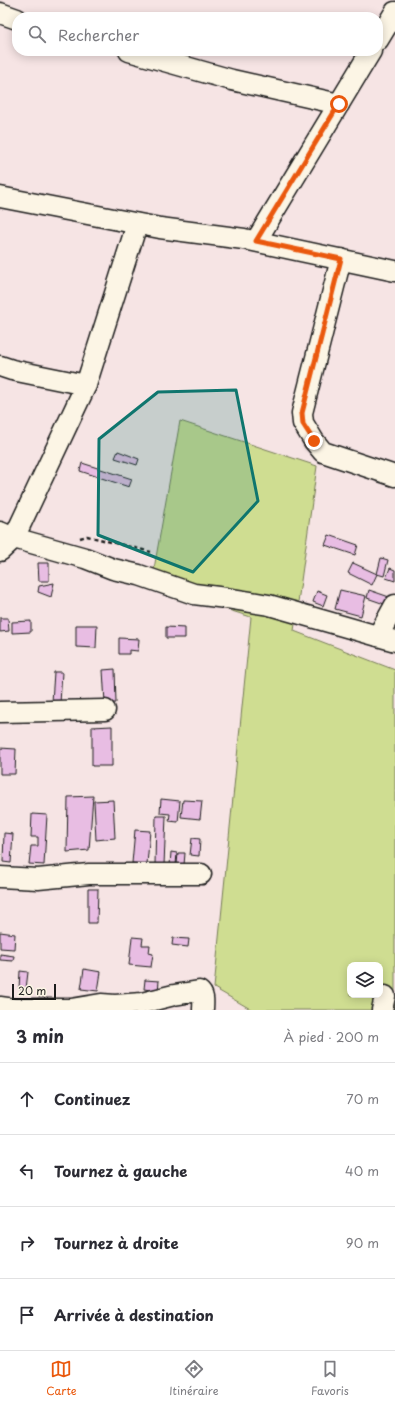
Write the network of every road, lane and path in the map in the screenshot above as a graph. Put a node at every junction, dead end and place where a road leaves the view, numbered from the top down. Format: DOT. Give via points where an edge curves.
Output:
graph roads {
  1 [pos="395,12"];
  2 [pos="0,13"];
  3 [pos="12,17"];
  4 [pos="383,32"];
  5 [pos="148,56"];
  6 [pos="368,56"];
  7 [pos="339,104"];
  8 [pos="0,197"];
  9 [pos="137,224"];
  10 [pos="256,241"];
  11 [pos="341,259"];
  12 [pos="395,270"];
  13 [pos="0,366"];
  14 [pos="86,384"];
  15 [pos="395,476"];
  16 [pos="5,540"];
  17 [pos="74,540"];
  18 [pos="151,552"];
  19 [pos="395,605"];
  20 [pos="387,639"];
  21 [pos="104,710"];
  22 [pos="0,712"];
  23 [pos="201,874"];
  24 [pos="0,877"];
  25 [pos="202,1001"];
  26 [pos="0,1007"];
  1 -- 4 [label="street"];
  2 -- 3 [label="street"];
  5 -- 7 [label="street" via="232,80"];
  6 -- 7 [label="street"];
  7 -- 10 [label="street"];
  8 -- 9 [label="street"];
  9 -- 10 [label="street"];
  9 -- 14 [label="street"];
  10 -- 11 [label="street"];
  11 -- 12 [label="street"];
  11 -- 15 [label="street" via="302,413 303,424 323,452"];
  13 -- 14 [label="street"];
  14 -- 16 [label="street"];
  16 -- 20 [label="street" via="85,558 194,594 269,605"];
  17 -- 18 [label="path" via="86,536"];
  19 -- 20 [label="street"];
  21 -- 22 [label="street"];
  23 -- 24 [label="street" via="89,874 38,879"];
  25 -- 26 [label="street" via="199,991 142,1003 101,1004 70,1009"];
}
